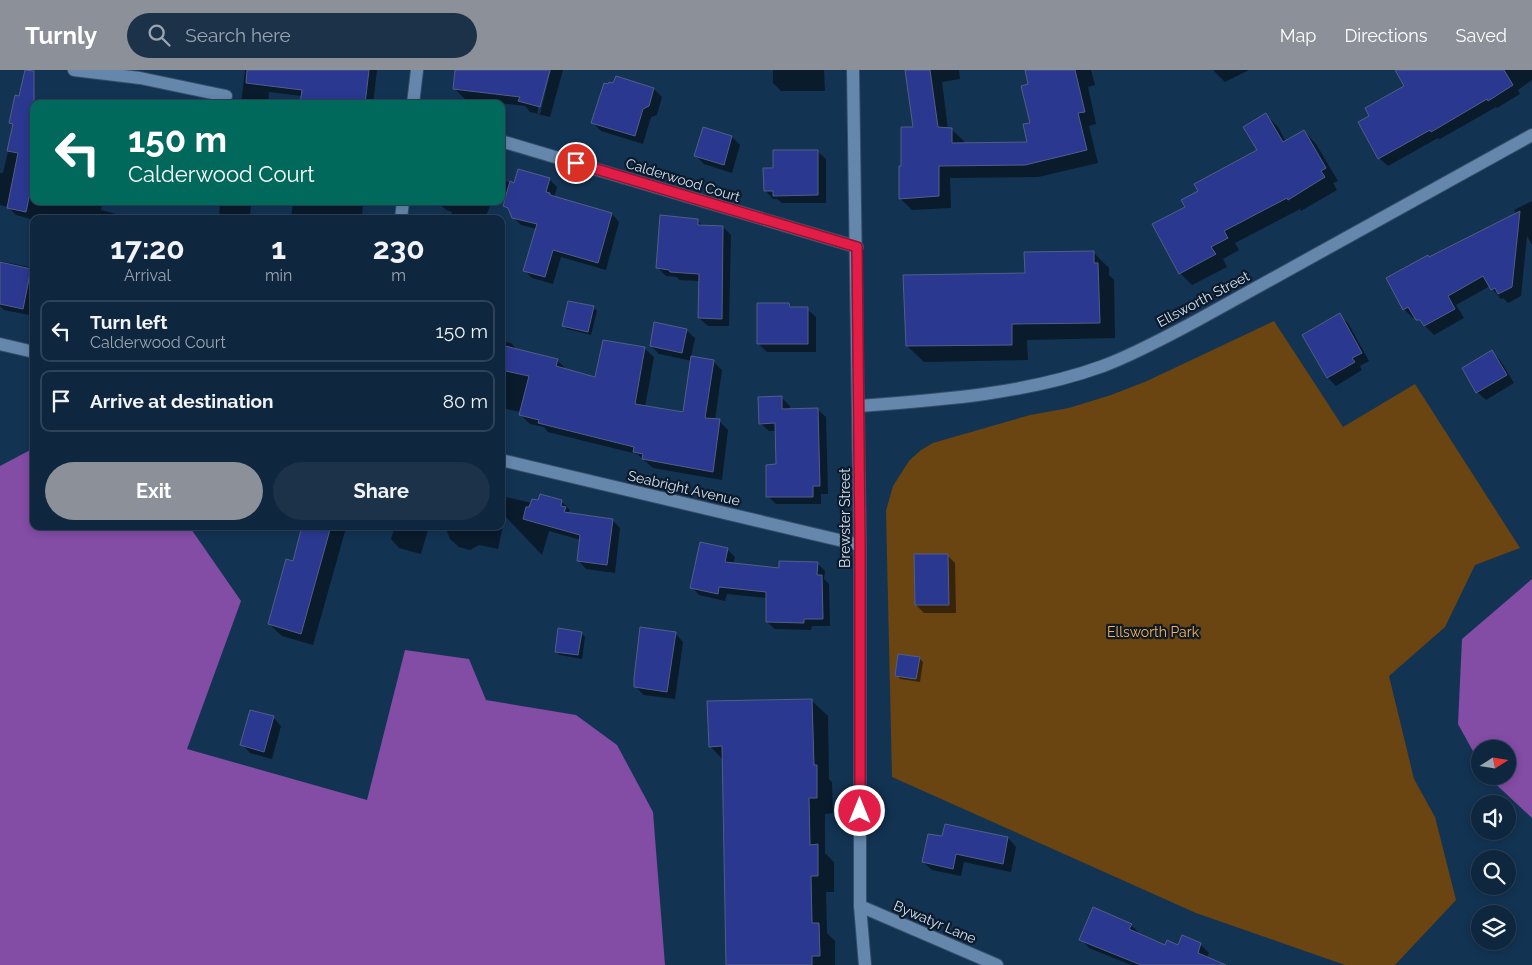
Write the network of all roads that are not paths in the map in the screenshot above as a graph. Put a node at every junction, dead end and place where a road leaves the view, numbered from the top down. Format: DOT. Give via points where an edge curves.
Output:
graph roads {
  1 [pos="74,70"];
  2 [pos="417,70"];
  3 [pos="853,70"];
  4 [pos="226,96"];
  5 [pos="413,100"];
  6 [pos="1532,135"];
  7 [pos="505,142"];
  8 [pos="857,247"];
  9 [pos="0,344"];
  10 [pos="30,351"];
  11 [pos="859,406"];
  12 [pos="505,461"];
  13 [pos="860,545"];
  14 [pos="860,906"];
  15 [pos="865,965"];
  16 [pos="998,965"];
  1 -- 4 [label="street" via="140,78"];
  2 -- 5 [label="street"];
  3 -- 8 [label="street, Brewster Street"];
  6 -- 11 [label="street, Ellsworth Street" via="1189,325 1104,365 1004,390"];
  7 -- 8 [label="street, Calderwood Court"];
  8 -- 11 [label="street, Brewster Street"];
  9 -- 10 [label="street"];
  11 -- 13 [label="street, Brewster Street"];
  12 -- 13 [label="street, Seabright Avenue"];
  13 -- 14 [label="street, Brewster Street"];
  14 -- 15 [label="street, Brewster Street"];
  14 -- 16 [label="street, Bywatyr Lane"];
}
